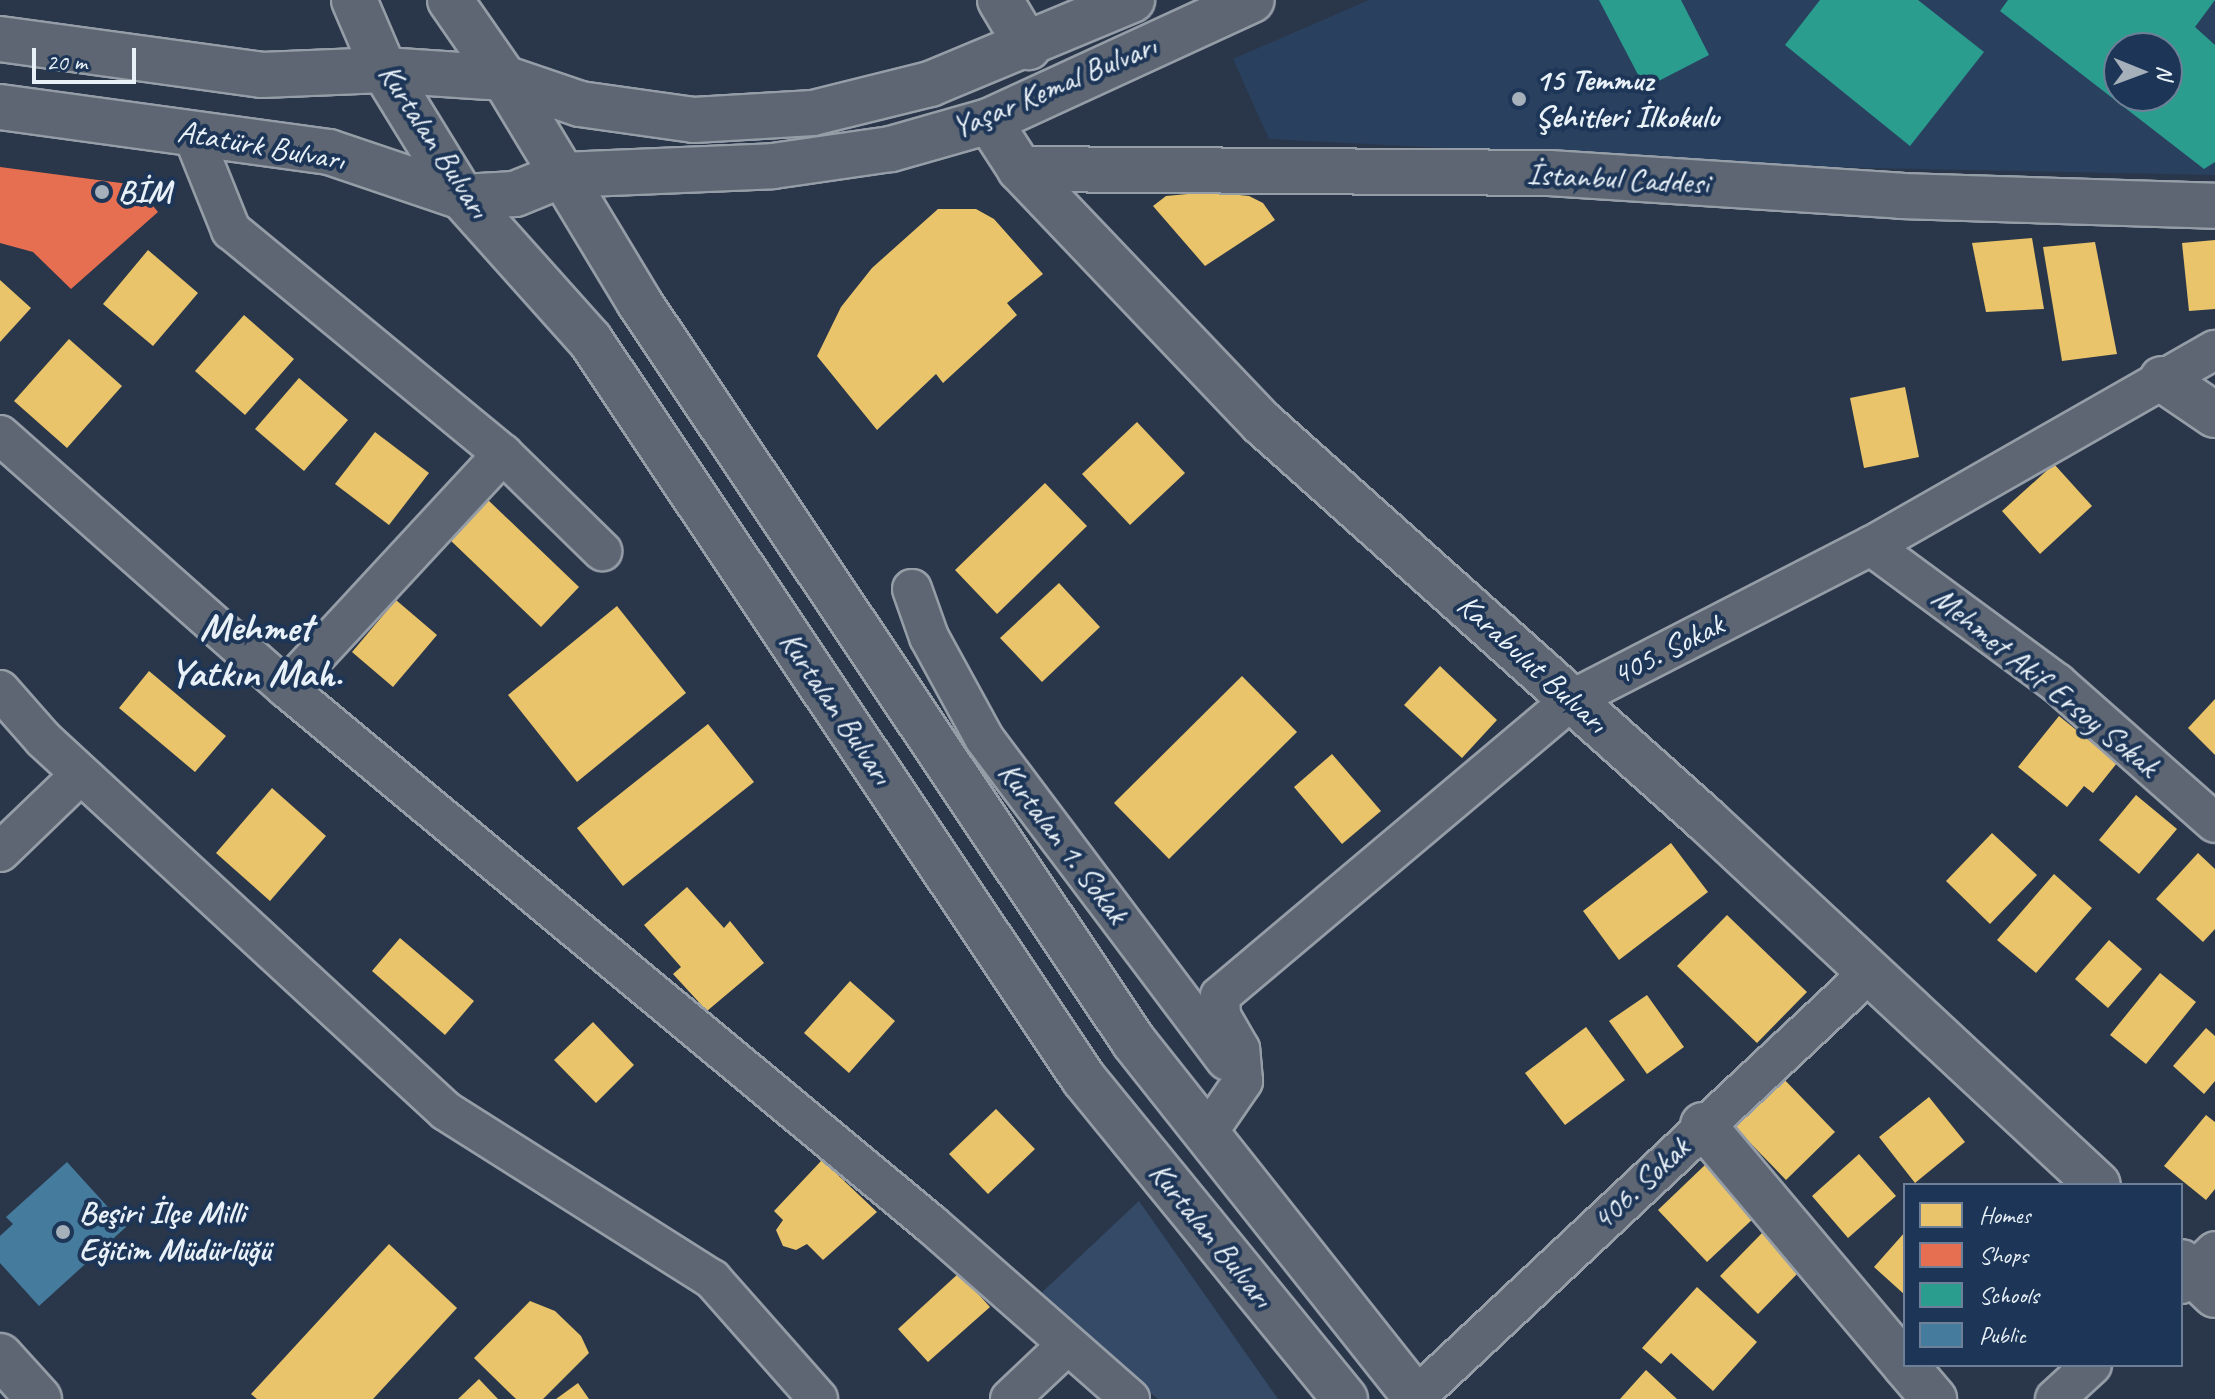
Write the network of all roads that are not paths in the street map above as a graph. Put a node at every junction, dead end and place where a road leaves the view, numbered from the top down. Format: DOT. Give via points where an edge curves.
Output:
graph roads {
  1 [pos="354,0"];
  2 [pos="450,0"];
  3 [pos="1000,0"];
  4 [pos="1132,0"];
  5 [pos="1252,0"];
  6 [pos="0,39"];
  7 [pos="1028,47"];
  8 [pos="384,70"];
  9 [pos="504,78"];
  10 [pos="0,107"];
  11 [pos="989,121"];
  12 [pos="192,133"];
  13 [pos="1020,169"];
  14 [pos="562,175"];
  15 [pos="462,197"];
  16 [pos="2215,206"];
  17 [pos="2215,350"];
  18 [pos="2162,379"];
  19 [pos="2215,415"];
  20 [pos="0,435"];
  21 [pos="503,454"];
  22 [pos="1871,546"];
  23 [pos="602,551"];
  24 [pos="912,589"];
  25 [pos="286,688"];
  26 [pos="0,690"];
  27 [pos="1571,700"];
  28 [pos="81,774"];
  29 [pos="2215,823"];
  30 [pos="0,852"];
  31 [pos="1869,973"];
  32 [pos="1243,1081"];
  33 [pos="1703,1125"];
  34 [pos="1208,1132"];
  35 [pos="2096,1183"];
  36 [pos="1066,1346"];
  37 [pos="0,1356"];
  38 [pos="1903,1363"];
  39 [pos="1907,1367"];
  40 [pos="2090,1367"];
  41 [pos="1417,1398"];
  42 [pos="39,1399"];
  43 [pos="818,1399"];
  44 [pos="1010,1399"];
  45 [pos="1130,1399"];
  46 [pos="1345,1399"];
  47 [pos="1934,1399"];
  48 [pos="2055,1399"];
  1 -- 8 [label="main road, Kurtalan Bulvarı"];
  2 -- 9 [label="main road, Kurtalan Bulvarı"];
  3 -- 7 [label="main road"];
  4 -- 7 [label="main road, Yaşar Kemal Bulvarı"];
  5 -- 11 [label="main road, Yaşar Kemal Bulvarı"];
  6 -- 8 [label="main road" via="262,75"];
  7 -- 9 [label="main road, Yaşar Kemal Bulvarı" via="930,84 813,113 694,120 580,104"];
  8 -- 9 [label="main road"];
  8 -- 15 [label="main road, Kurtalan Bulvarı"];
  9 -- 14 [label="main road, Kurtalan Bulvarı"];
  10 -- 12 [label="main road, Atatürk Bulvarı"];
  11 -- 13 [label="main road, Karabulut Bulvarı"];
  11 -- 14 [label="main road, Yaşar Kemal Bulvarı" via="891,149 773,166"];
  12 -- 15 [label="main road, Atatürk Bulvarı" via="329,152"];
  12 -- 21 [label="street" via="231,230"];
  13 -- 16 [label="main road, İstanbul Caddesi" via="1549,173 1901,196"];
  13 -- 27 [label="main road, Karabulut Bulvarı" via="1262,423"];
  14 -- 15 [label="main road, Atatürk Bulvarı" via="515,194"];
  14 -- 34 [label="main road, Kurtalan Bulvarı" via="639,302 1134,1042"];
  15 -- 46 [label="main road, Kurtalan Bulvarı" via="590,340 1084,1079"];
  17 -- 18 [label="street, 405. Sokak"];
  18 -- 19 [label="main road"];
  18 -- 22 [label="street, 405. Sokak"];
  20 -- 25 [label="street"];
  21 -- 23 [label="street"];
  21 -- 25 [label="street"];
  22 -- 27 [label="street, 405. Sokak"];
  22 -- 29 [label="street, Mehmet Akif Ersoy Sokak" via="2057,683"];
  24 -- 32 [label="street, Kurtalan 1. Sokak" via="929,637 984,738"];
  25 -- 36 [label="street" via="931,1224"];
  26 -- 28 [label="street"];
  27 -- 31 [label="main road, Karabulut Bulvarı"];
  27 -- 32 [label="street, 405. Sokak" via="1220,996 1221,1016 1240,1049"];
  28 -- 30 [label="street"];
  28 -- 43 [label="street" via="446,1111 712,1279"];
  31 -- 33 [label="street, 406. Sokak"];
  31 -- 35 [label="main road, Karabulut Bulvarı"];
  32 -- 34 [label="street"];
  33 -- 38 [label="main road"];
  33 -- 41 [label="street, 406. Sokak"];
  34 -- 41 [label="main road, Kurtalan Bulvarı"];
  36 -- 44 [label="street"];
  36 -- 45 [label="street"];
  37 -- 42 [label="main road"];
  39 -- 47 [label="main road"];
  40 -- 48 [label="street"];
}
